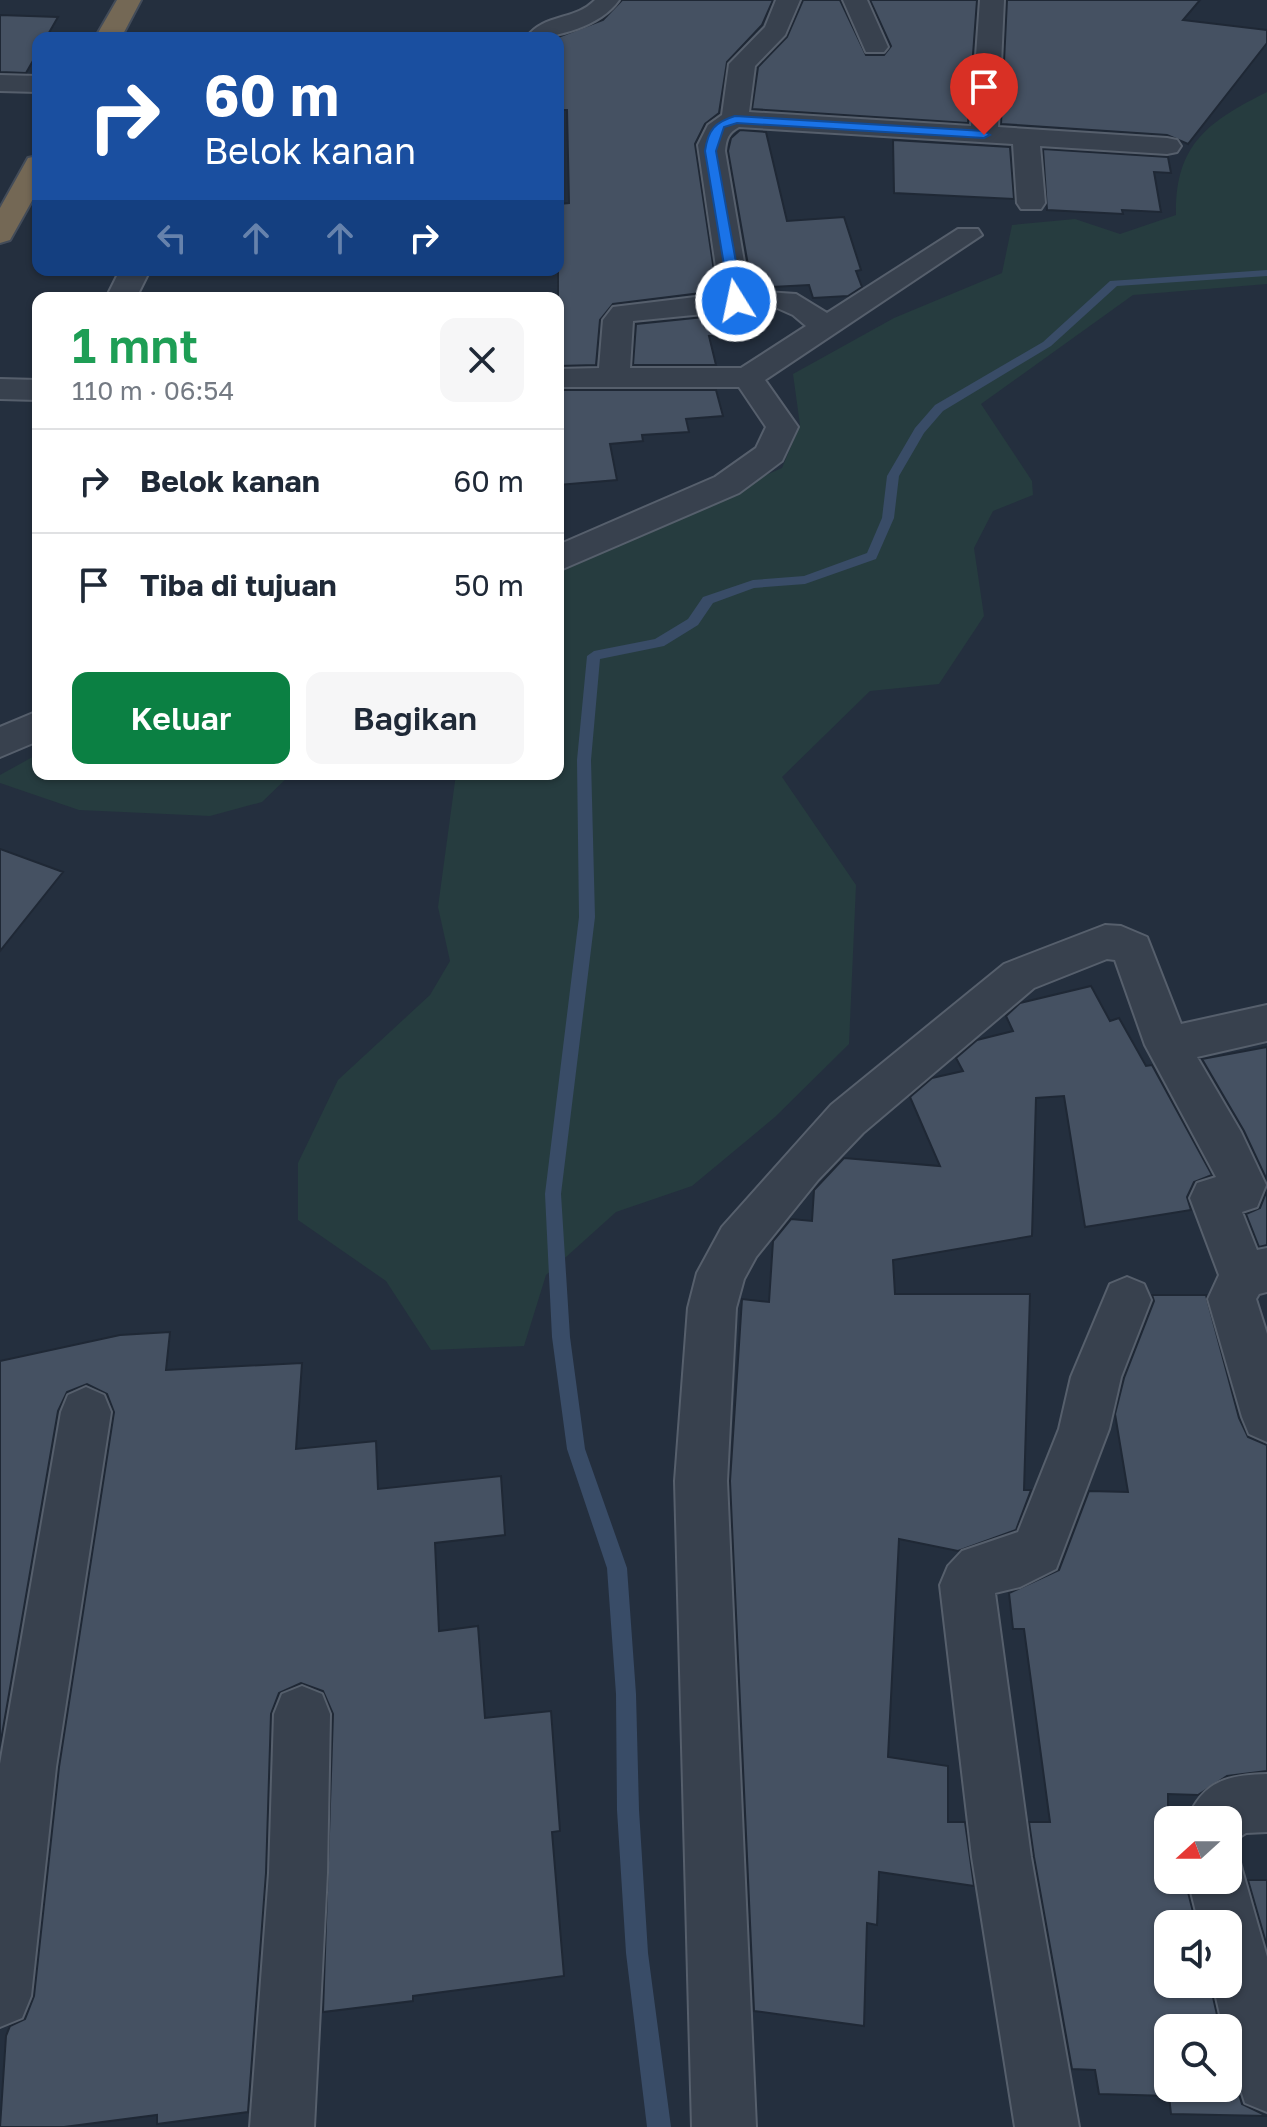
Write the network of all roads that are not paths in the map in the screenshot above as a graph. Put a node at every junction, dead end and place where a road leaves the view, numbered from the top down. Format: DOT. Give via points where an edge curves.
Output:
graph roads {
  1 [pos="129,0"];
  2 [pos="607,0"];
  3 [pos="788,0"];
  4 [pos="855,0"];
  5 [pos="992,0"];
  6 [pos="111,32"];
  7 [pos="547,32"];
  8 [pos="875,47"];
  9 [pos="0,83"];
  10 [pos="32,84"];
  11 [pos="735,119"];
  12 [pos="984,135"];
  13 [pos="1026,138"];
  14 [pos="1167,146"];
  15 [pos="32,175"];
  16 [pos="1031,203"];
  17 [pos="0,234"];
  18 [pos="968,235"];
  19 [pos="736,301"];
  20 [pos="824,328"];
  21 [pos="748,377"];
  22 [pos="564,378"];
  23 [pos="614,378"];
  24 [pos="0,389"];
  25 [pos="32,390"];
  26 [pos="564,556"];
  27 [pos="32,728"];
  28 [pos="0,743"];
  29 [pos="1267,1023"];
  30 [pos="1167,1045"];
  31 [pos="1255,1273"];
  32 [pos="1127,1300"];
  33 [pos="86,1412"];
  34 [pos="1267,1417"];
  35 [pos="302,1714"];
  36 [pos="1267,1803"];
  37 [pos="1234,1806"];
  38 [pos="1221,1894"];
  39 [pos="0,1996"];
  40 [pos="1267,2081"];
  41 [pos="282,2127"];
  42 [pos="724,2127"];
  43 [pos="1047,2127"];
  1 -- 6 [label="highway"];
  2 -- 7 [label="street" via="593,16"];
  3 -- 11 [label="street" via="776,30 742,64"];
  4 -- 8 [label="street"];
  5 -- 12 [label="street"];
  9 -- 10 [label="street"];
  11 -- 12 [label="street"];
  11 -- 19 [label="street" via="720,125 711,151"];
  12 -- 13 [label="street"];
  13 -- 14 [label="street"];
  13 -- 16 [label="street"];
  15 -- 17 [label="highway"];
  18 -- 20 [label="street"];
  19 -- 20 [label="street" via="794,300"];
  19 -- 23 [label="street" via="624,313 618,320"];
  20 -- 21 [label="street"];
  21 -- 23 [label="street"];
  21 -- 26 [label="street" via="782,427 770,454 727,485"];
  22 -- 23 [label="street"];
  24 -- 25 [label="street"];
  27 -- 28 [label="street"];
  29 -- 30 [label="street"];
  30 -- 31 [label="street" via="1243,1185 1241,1192 1213,1198"];
  30 -- 42 [label="street" via="1132,949 1121,943 1105,942 1019,976 847,1119 739,1242 721,1273 712,1308 701,1481"];
  31 -- 34 [label="street" via="1232,1299"];
  32 -- 43 [label="street" via="1037,1550 1023,1562 985,1567 967,1585 987,1763"];
  33 -- 39 [label="street" via="28,1767"];
  35 -- 41 [label="street"];
  36 -- 37 [label="street"];
  38 -- 40 [label="street"];
}
